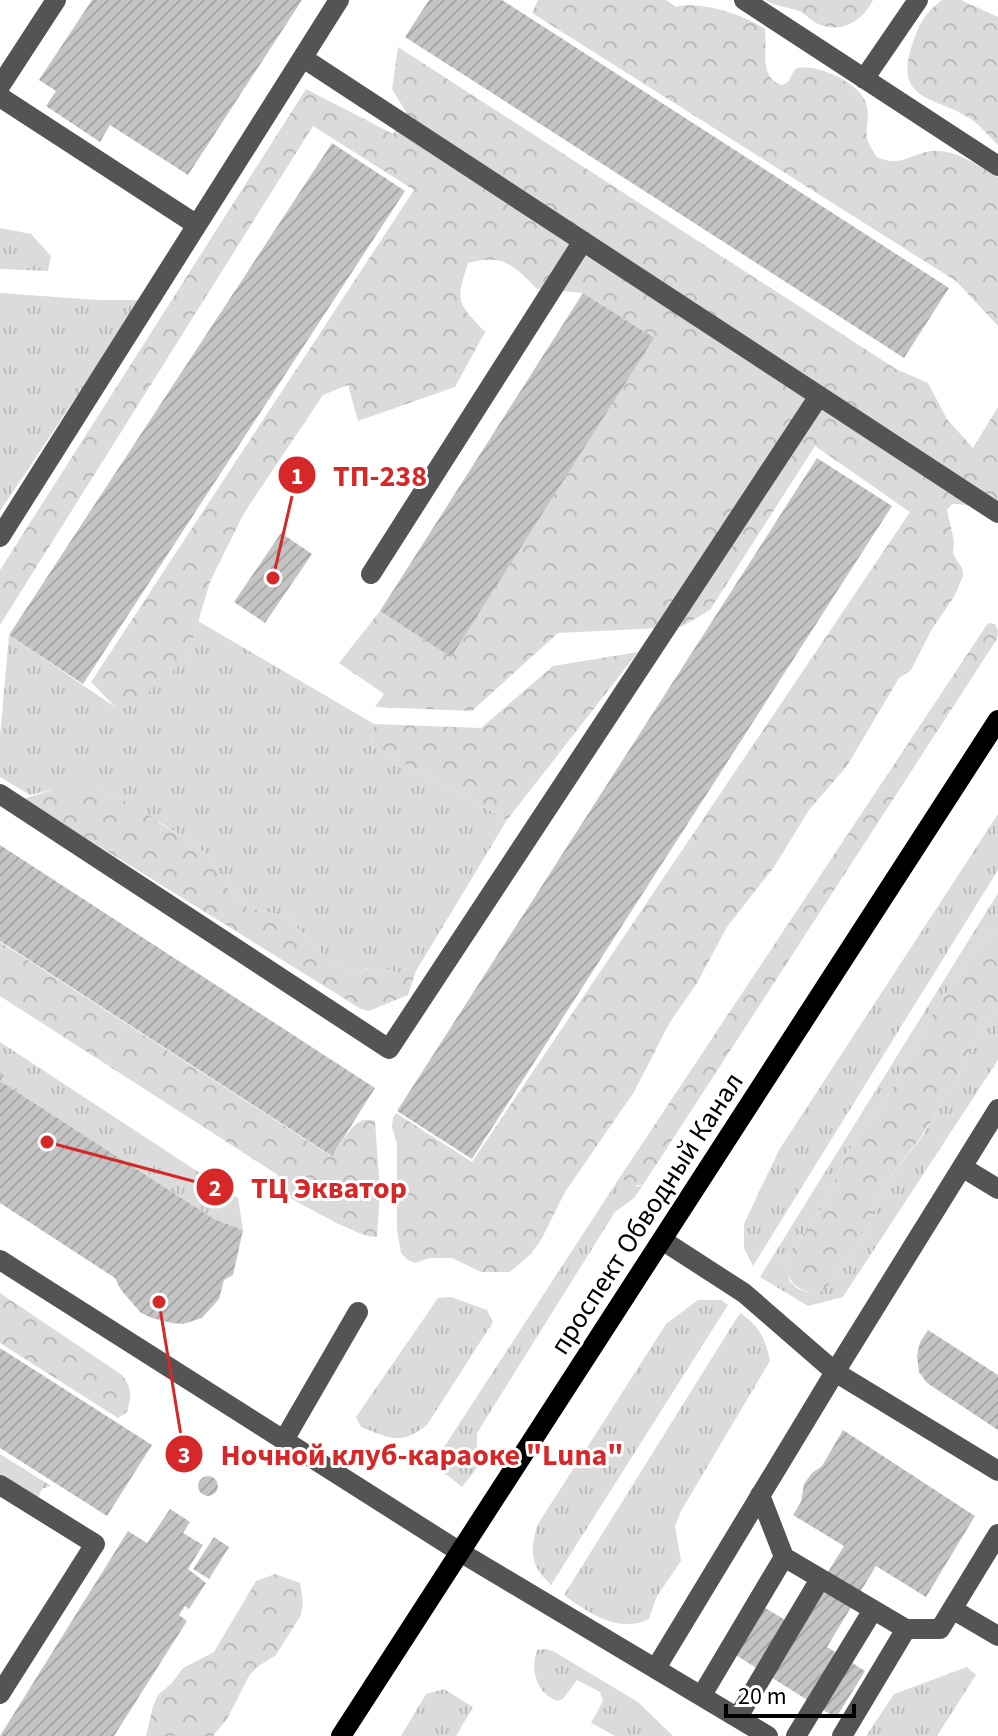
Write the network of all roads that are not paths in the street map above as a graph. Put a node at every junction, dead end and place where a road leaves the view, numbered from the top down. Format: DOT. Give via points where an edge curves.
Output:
graph roads {
  1 [pos="56,0"];
  2 [pos="339,0"];
  3 [pos="744,0"];
  4 [pos="918,0"];
  5 [pos="303,58"];
  6 [pos="864,79"];
  7 [pos="0,86"];
  8 [pos="0,97"];
  9 [pos="998,166"];
  10 [pos="197,225"];
  11 [pos="583,241"];
  12 [pos="819,396"];
  13 [pos="998,513"];
  14 [pos="0,537"];
  15 [pos="371,574"];
  16 [pos="998,720"];
  17 [pos="0,794"];
  18 [pos="998,1109"];
  19 [pos="962,1167"];
  20 [pos="998,1189"];
  21 [pos="662,1240"];
  22 [pos="0,1260"];
  23 [pos="358,1312"];
  24 [pos="835,1372"];
  25 [pos="284,1440"];
  26 [pos="998,1471"];
  27 [pos="0,1485"];
  28 [pos="760,1495"];
  29 [pos="998,1534"];
  30 [pos="460,1552"];
  31 [pos="784,1557"];
  32 [pos="820,1579"];
  33 [pos="952,1609"];
  34 [pos="873,1610"];
  35 [pos="906,1629"];
  36 [pos="998,1636"];
  37 [pos="656,1668"];
  38 [pos="0,1694"];
  39 [pos="702,1695"];
  40 [pos="738,1717"];
  41 [pos="341,1736"];
  42 [pos="768,1736"];
  43 [pos="796,1736"];
  44 [pos="842,1736"];
  1 -- 7 [label="street"];
  2 -- 5 [label="street"];
  3 -- 6 [label="street"];
  4 -- 6 [label="street"];
  5 -- 10 [label="street"];
  5 -- 11 [label="street"];
  6 -- 9 [label="street"];
  8 -- 10 [label="street"];
  10 -- 14 [label="street"];
  11 -- 12 [label="street"];
  11 -- 15 [label="street"];
  12 -- 13 [label="street"];
  12 -- 17 [label="street" via="389,1049"];
  16 -- 21 [label="main road, проспект Обводный Канал"];
  18 -- 19 [label="street"];
  19 -- 20 [label="street"];
  19 -- 24 [label="street"];
  21 -- 24 [label="street" via="744,1293"];
  21 -- 30 [label="main road, проспект Обводный Канал"];
  22 -- 25 [label="street"];
  23 -- 25 [label="street"];
  24 -- 26 [label="street"];
  24 -- 28 [label="street"];
  25 -- 30 [label="street"];
  27 -- 38 [label="street" via="95,1544"];
  28 -- 31 [label="street"];
  28 -- 37 [label="street"];
  29 -- 33 [label="street"];
  30 -- 37 [label="street"];
  30 -- 41 [label="main road, проспект Обводный Канал"];
  31 -- 32 [label="street"];
  31 -- 39 [label="street"];
  32 -- 34 [label="street"];
  32 -- 40 [label="street"];
  33 -- 35 [label="street" via="940,1629"];
  33 -- 36 [label="street"];
  34 -- 35 [label="street"];
  34 -- 43 [label="street"];
  35 -- 44 [label="street"];
  37 -- 39 [label="street"];
  39 -- 40 [label="street"];
  40 -- 42 [label="street"];
}
